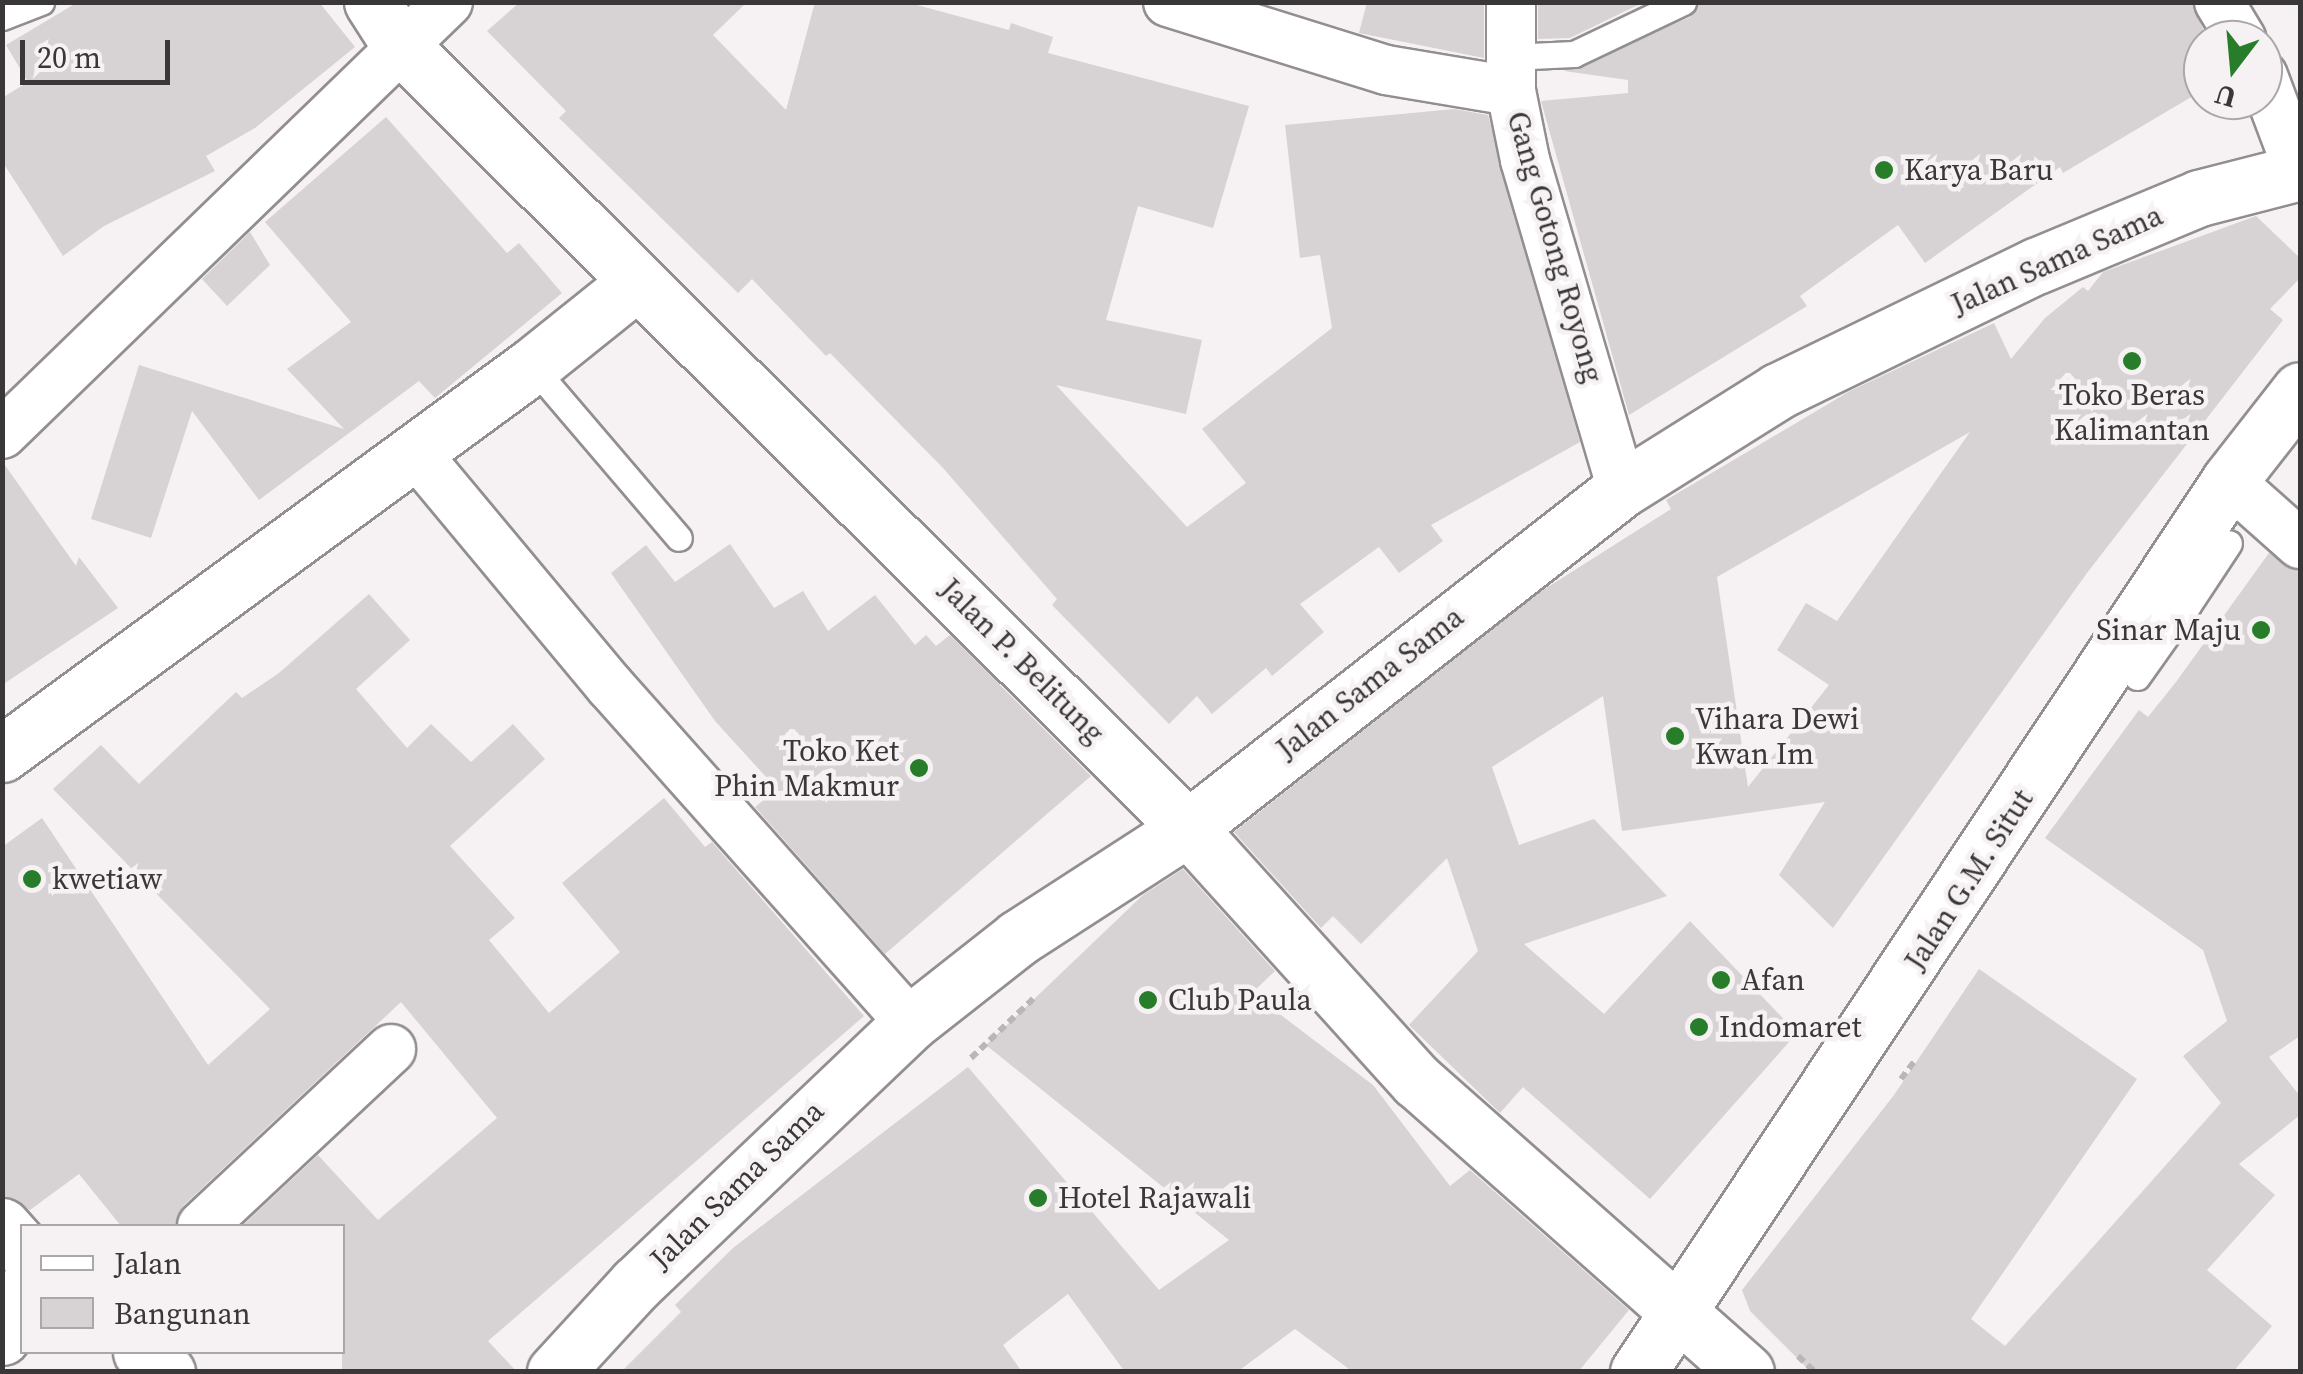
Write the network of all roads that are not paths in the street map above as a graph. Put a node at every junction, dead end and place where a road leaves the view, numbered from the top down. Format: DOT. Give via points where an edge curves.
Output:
graph roads {
  1 [pos="41,2"];
  2 [pos="448,2"];
  3 [pos="1168,2"];
  4 [pos="1511,2"];
  5 [pos="1683,2"];
  6 [pos="2,17"];
  7 [pos="385,23"];
  8 [pos="1509,74"];
  9 [pos="2280,120"];
  10 [pos="2300,172"];
  11 [pos="637,282"];
  12 [pos="532,366"];
  13 [pos="2300,390"];
  14 [pos="2,434"];
  15 [pos="415,452"];
  16 [pos="2229,481"];
  17 [pos="1622,489"];
  18 [pos="678,538"];
  19 [pos="2229,543"];
  20 [pos="2300,544"];
  21 [pos="2174,595"];
  22 [pos="2136,676"];
  23 [pos="2,754"];
  24 [pos="1188,828"];
  25 [pos="910,1023"];
  26 [pos="392,1049"];
  27 [pos="204,1224"];
  28 [pos="2,1226"];
  29 [pos="20,1246"];
  30 [pos="20,1296"];
  31 [pos="1681,1311"];
  32 [pos="2,1337"];
  33 [pos="144,1354"];
  34 [pos="167,1372"];
  35 [pos="555,1372"];
  36 [pos="1638,1372"];
  37 [pos="1746,1372"];
  1 -- 6 [label="lane"];
  2 -- 7 [label="street"];
  3 -- 8 [label="street" via="1386,70"];
  4 -- 8 [label="street, Gang Gotong Royong"];
  5 -- 8 [label="lane" via="1574,54"];
  7 -- 11 [label="street, Jalan P. Belitung"];
  7 -- 14 [label="street" via="120,326"];
  8 -- 17 [label="street, Gang Gotong Royong"];
  9 -- 10 [label="street"];
  10 -- 17 [label="street, Jalan Sama Sama" via="2199,198 2036,266 1778,391"];
  11 -- 12 [label="street"];
  11 -- 24 [label="street, Jalan P. Belitung"];
  12 -- 15 [label="street"];
  12 -- 18 [label="lane"];
  13 -- 16 [label="street, Jalan G.M. Situt"];
  15 -- 23 [label="street"];
  15 -- 25 [label="street" via="610,686"];
  16 -- 20 [label="street"];
  16 -- 21 [label="street, Jalan G.M. Situt"];
  17 -- 24 [label="street, Jalan Sama Sama"];
  19 -- 21 [label="lane"];
  21 -- 22 [label="lane"];
  21 -- 31 [label="street, Jalan G.M. Situt"];
  24 -- 25 [label="street, Jalan Sama Sama" via="1018,938"];
  24 -- 31 [label="street, Jalan P. Belitung" via="1417,1081"];
  25 -- 35 [label="street, Jalan Sama Sama" via="650,1270"];
  26 -- 27 [label="street"];
  28 -- 29 [label="street"];
  30 -- 32 [label="street"];
  31 -- 36 [label="street, Jalan G.M. Situt"];
  31 -- 37 [label="street, Jalan P. Belitung"];
  33 -- 34 [label="street"];
}
